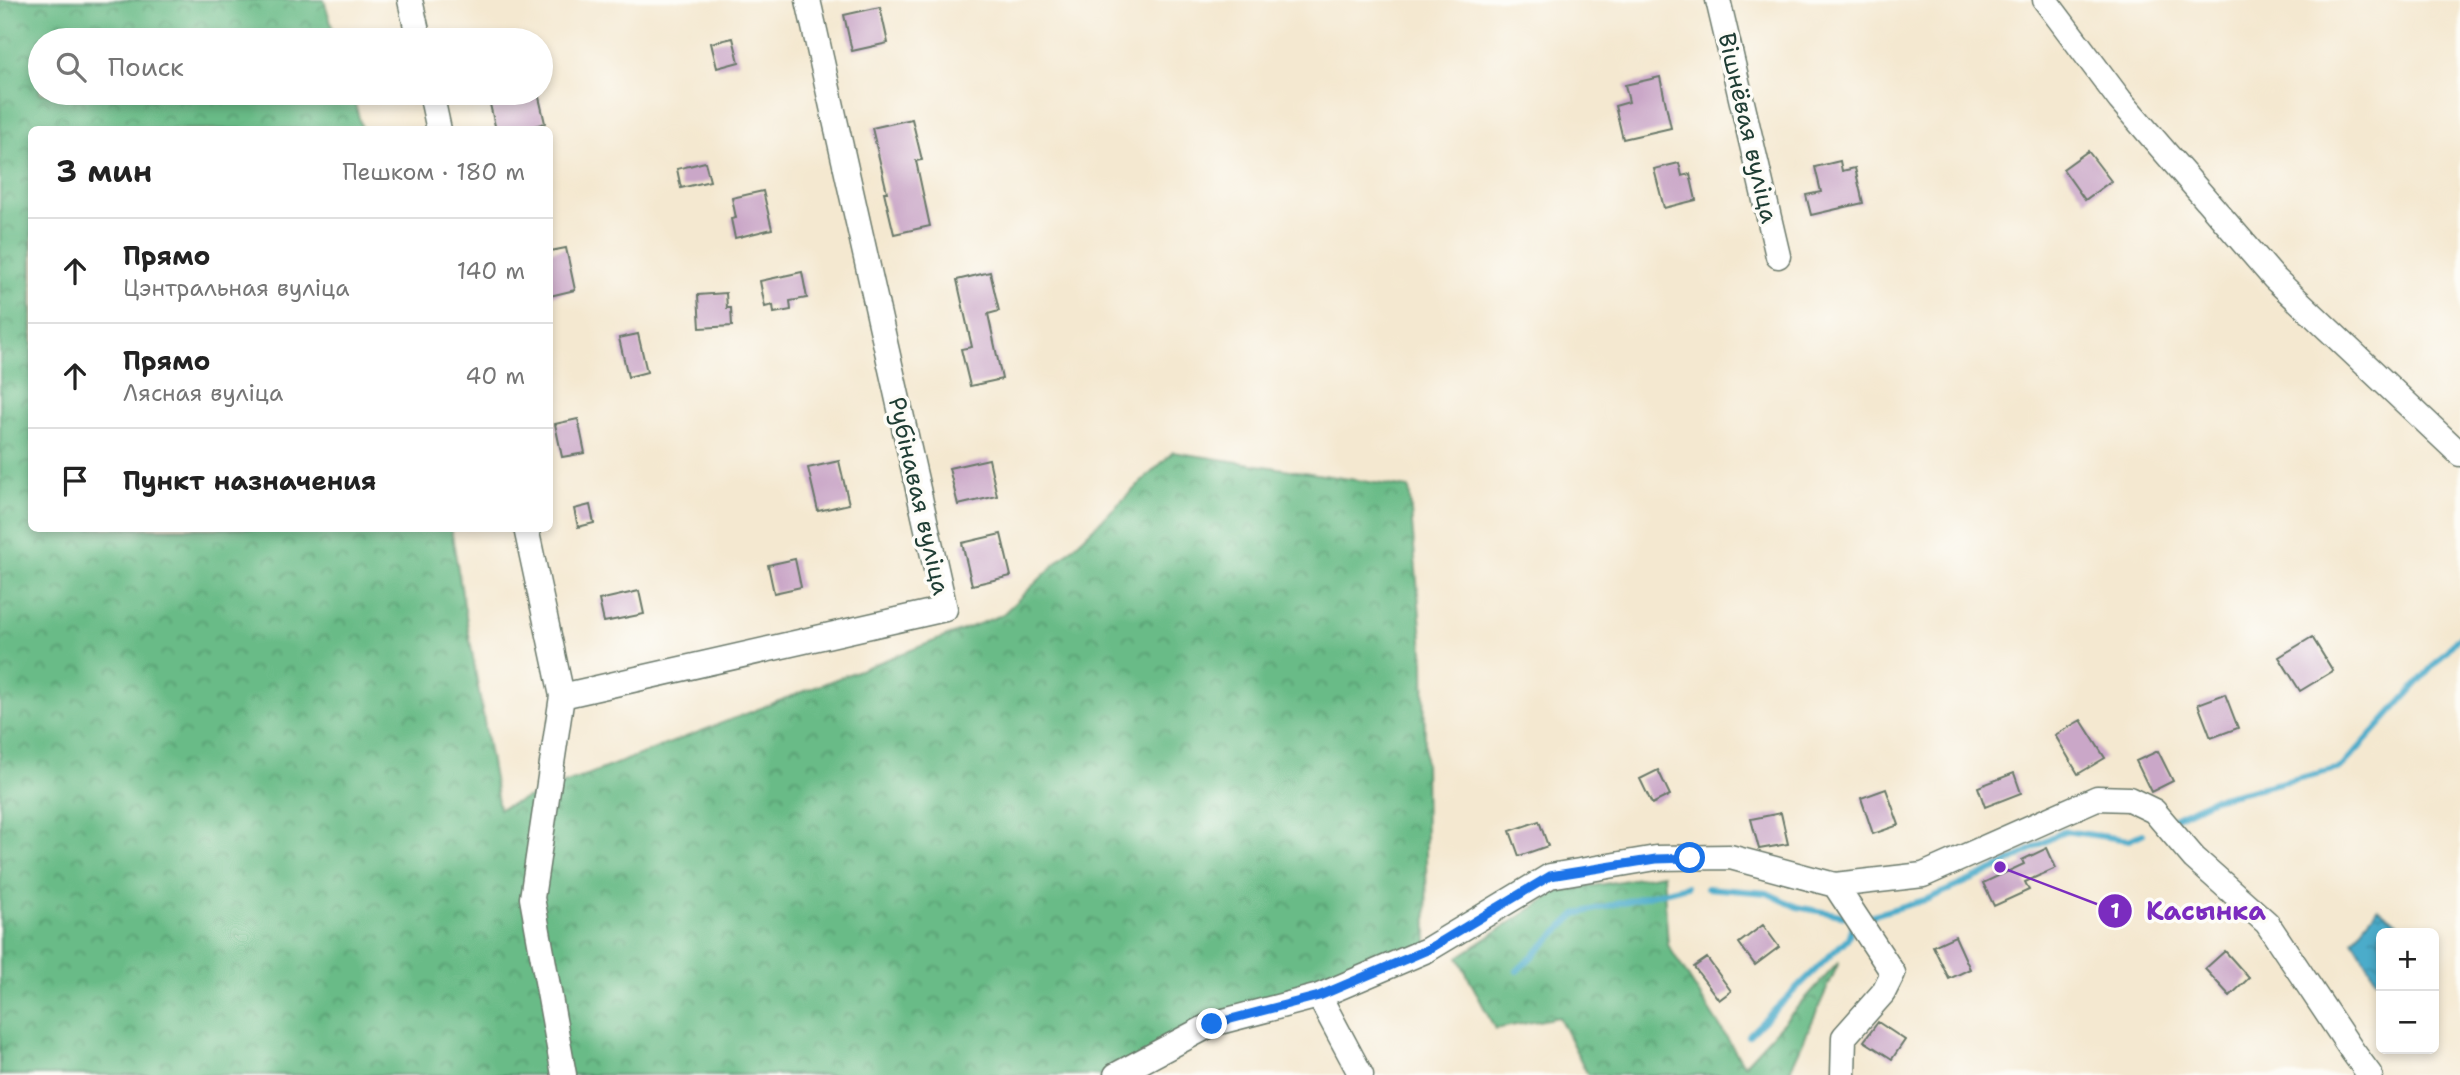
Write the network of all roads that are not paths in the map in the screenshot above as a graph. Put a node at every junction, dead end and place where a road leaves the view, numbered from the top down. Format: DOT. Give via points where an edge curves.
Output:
graph roads {
  1 [pos="410,0"];
  2 [pos="807,0"];
  3 [pos="1718,0"];
  4 [pos="2045,0"];
  5 [pos="416,28"];
  6 [pos="434,105"];
  7 [pos="438,126"];
  8 [pos="1778,256"];
  9 [pos="2460,454"];
  10 [pos="527,532"];
  11 [pos="562,696"];
  12 [pos="1835,885"];
  13 [pos="1319,996"];
  14 [pos="564,1075"];
  15 [pos="1116,1075"];
  16 [pos="1361,1075"];
  17 [pos="1843,1075"];
  18 [pos="2370,1075"];
  1 -- 5 [label="street"];
  2 -- 11 [label="street, Рубінавая вуліца" via="945,609"];
  3 -- 8 [label="street, Вішнёвая вуліца"];
  4 -- 9 [label="street" via="2120,100 2274,278"];
  6 -- 7 [label="street"];
  10 -- 11 [label="street"];
  11 -- 14 [label="street" via="532,898"];
  12 -- 13 [label="street" via="1730,857 1656,859 1550,876 1427,950"];
  12 -- 17 [label="street" via="1893,973 1883,993 1844,1037"];
  12 -- 18 [label="street" via="1923,874 2097,798 2129,799 2154,811 2194,858 2267,923"];
  13 -- 15 [label="street" via="1212,1024"];
  13 -- 16 [label="street"];
}
